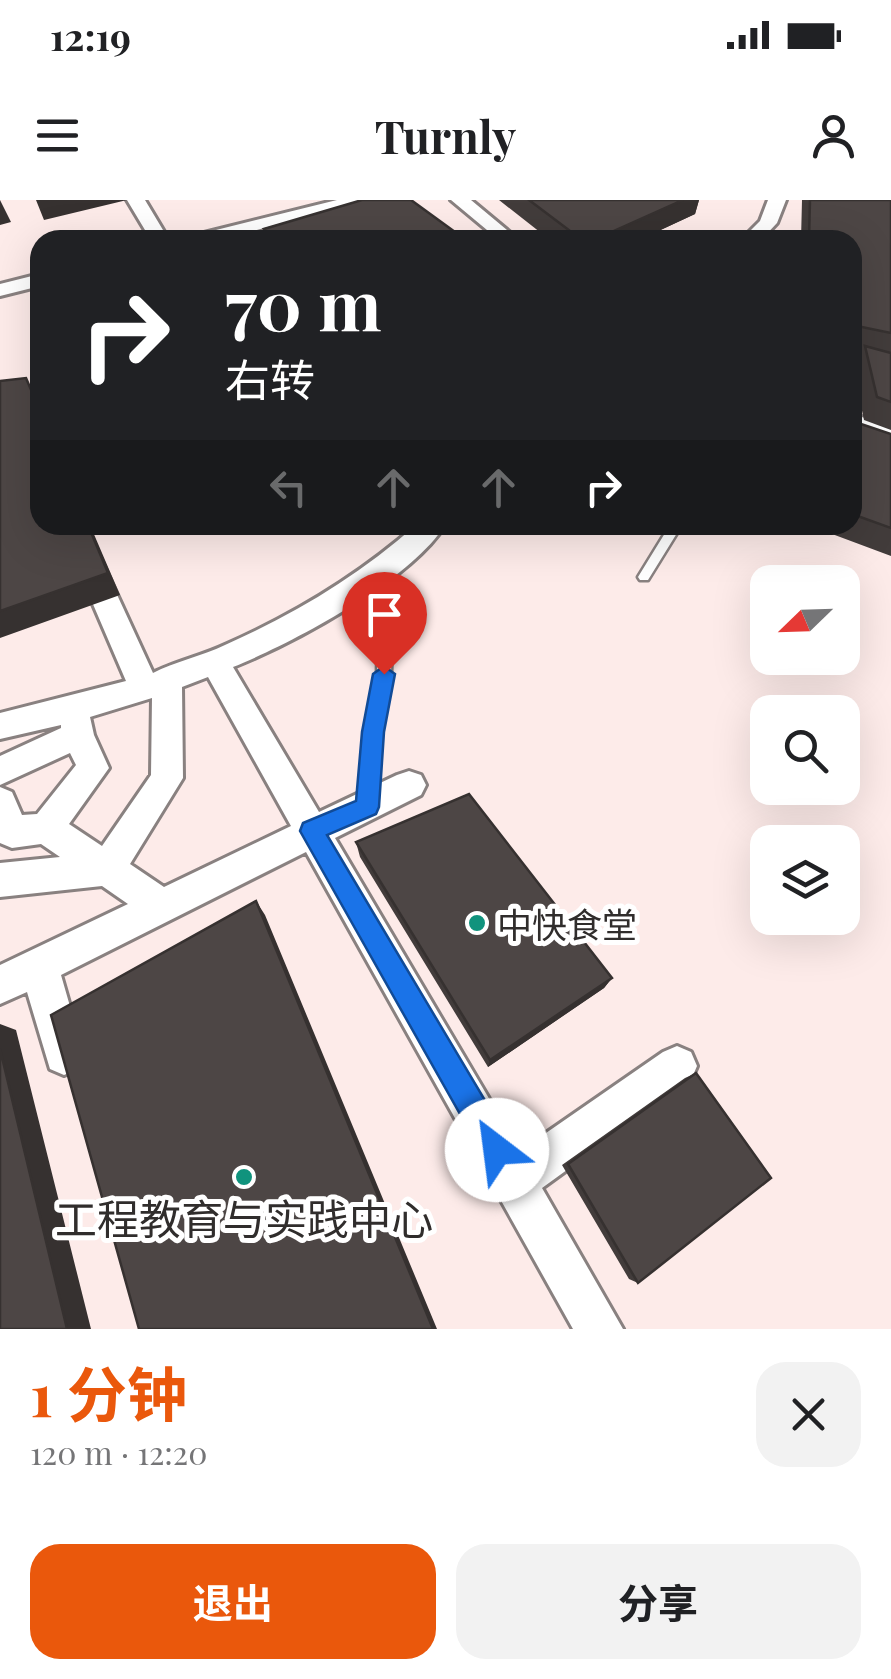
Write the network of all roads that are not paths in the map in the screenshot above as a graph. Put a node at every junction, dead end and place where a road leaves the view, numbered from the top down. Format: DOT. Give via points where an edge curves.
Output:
graph roads {
  1 [pos="136,200"];
  2 [pos="358,200"];
  3 [pos="460,200"];
  4 [pos="777,200"];
  5 [pos="309,212"];
  6 [pos="243,229"];
  7 [pos="154,230"];
  8 [pos="239,230"];
  9 [pos="331,230"];
  10 [pos="498,230"];
  11 [pos="764,230"];
  12 [pos="30,282"];
  13 [pos="0,290"];
  14 [pos="862,424"];
  15 [pos="891,434"];
  16 [pos="77,535"];
  17 [pos="393,535"];
  18 [pos="421,535"];
  19 [pos="670,535"];
  20 [pos="404,550"];
  21 [pos="377,571"];
  22 [pos="644,578"];
  23 [pos="216,664"];
  24 [pos="155,683"];
  25 [pos="75,721"];
  26 [pos="0,726"];
  27 [pos="0,771"];
  28 [pos="409,785"];
  29 [pos="0,802"];
  30 [pos="367,807"];
  31 [pos="46,828"];
  32 [pos="312,831"];
  33 [pos="107,869"];
  34 [pos="0,880"];
  35 [pos="160,906"];
  36 [pos="39,966"];
  37 [pos="0,985"];
  38 [pos="677,1066"];
  39 [pos="76,1098"];
  40 [pos="516,1181"];
  41 [pos="599,1329"];
  1 -- 7 [label="street"];
  2 -- 5 [label="street"];
  3 -- 10 [label="street"];
  4 -- 11 [label="street"];
  5 -- 6 [label="street"];
  5 -- 9 [label="street"];
  6 -- 8 [label="street"];
  12 -- 13 [label="street"];
  14 -- 15 [label="street"];
  16 -- 24 [label="street"];
  17 -- 20 [label="street"];
  18 -- 20 [label="street"];
  19 -- 22 [label="lane"];
  20 -- 21 [label="street"];
  21 -- 23 [label="street" via="324,609"];
  21 -- 30 [label="lane" via="384,674"];
  23 -- 24 [label="street"];
  23 -- 32 [label="street"];
  24 -- 25 [label="street"];
  24 -- 33 [label="street" via="167,778"];
  25 -- 26 [label="street"];
  25 -- 27 [label="street"];
  25 -- 31 [label="street" via="93,768"];
  28 -- 30 [label="street"];
  29 -- 31 [label="street" via="12,832"];
  30 -- 32 [label="street"];
  31 -- 33 [label="street"];
  32 -- 35 [label="street"];
  32 -- 40 [label="street"];
  33 -- 34 [label="street"];
  33 -- 35 [label="street"];
  35 -- 36 [label="street"];
  36 -- 37 [label="street"];
  36 -- 39 [label="street"];
  38 -- 40 [label="street"];
  40 -- 41 [label="street"];
}
